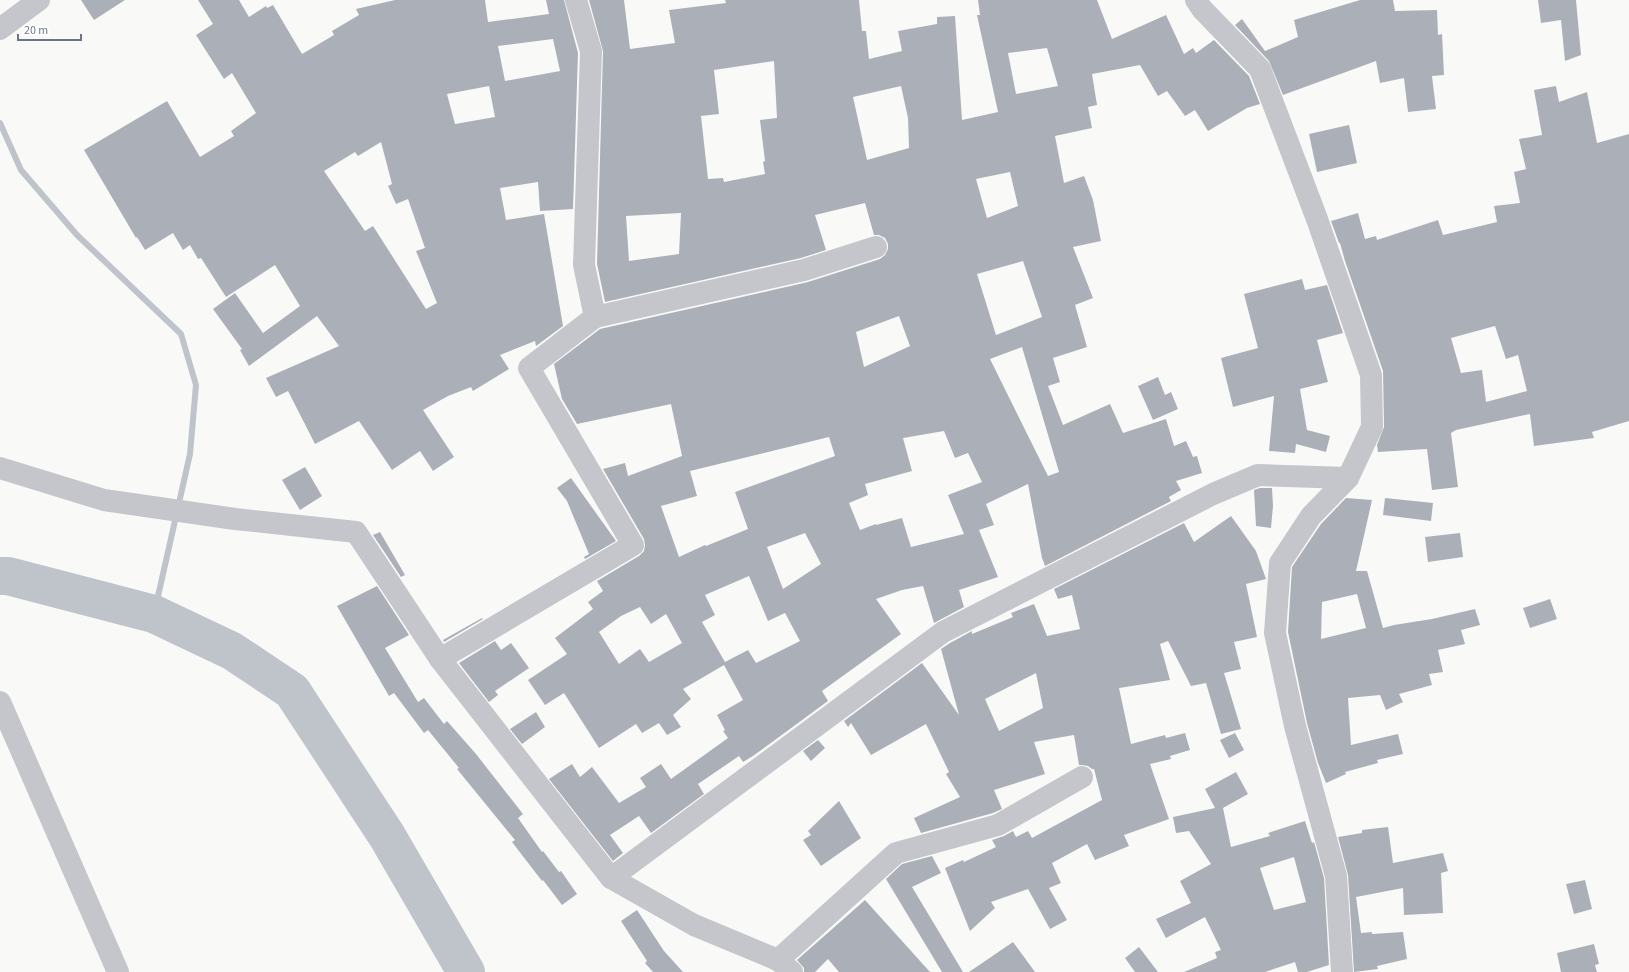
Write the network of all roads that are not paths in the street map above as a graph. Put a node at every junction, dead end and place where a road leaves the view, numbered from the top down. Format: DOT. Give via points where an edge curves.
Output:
graph roads {
  1 [pos="39,0"];
  2 [pos="576,0"];
  3 [pos="1196,0"];
  4 [pos="6,25"];
  5 [pos="876,247"];
  6 [pos="595,317"];
  7 [pos="0,468"];
  8 [pos="1348,478"];
  9 [pos="440,660"];
  10 [pos="0,702"];
  11 [pos="1082,777"];
  12 [pos="611,878"];
  13 [pos="785,966"];
  14 [pos="118,972"];
  15 [pos="1342,972"];
  1 -- 4 [label="street"];
  2 -- 6 [label="street" via="591,51 584,265"];
  3 -- 8 [label="street" via="1202,10 1260,69 1317,218 1371,375 1372,427"];
  5 -- 6 [label="street" via="804,270"];
  6 -- 9 [label="street" via="529,368 632,545"];
  7 -- 9 [label="street" via="104,500 235,519 356,532"];
  8 -- 12 [label="street" via="1258,475 1213,494 943,632"];
  8 -- 15 [label="street" via="1311,516 1280,563 1275,633 1295,726 1336,876"];
  9 -- 12 [label="street"];
  10 -- 14 [label="street"];
  11 -- 13 [label="street" via="998,825 896,853"];
  12 -- 13 [label="street" via="694,925"];
}
